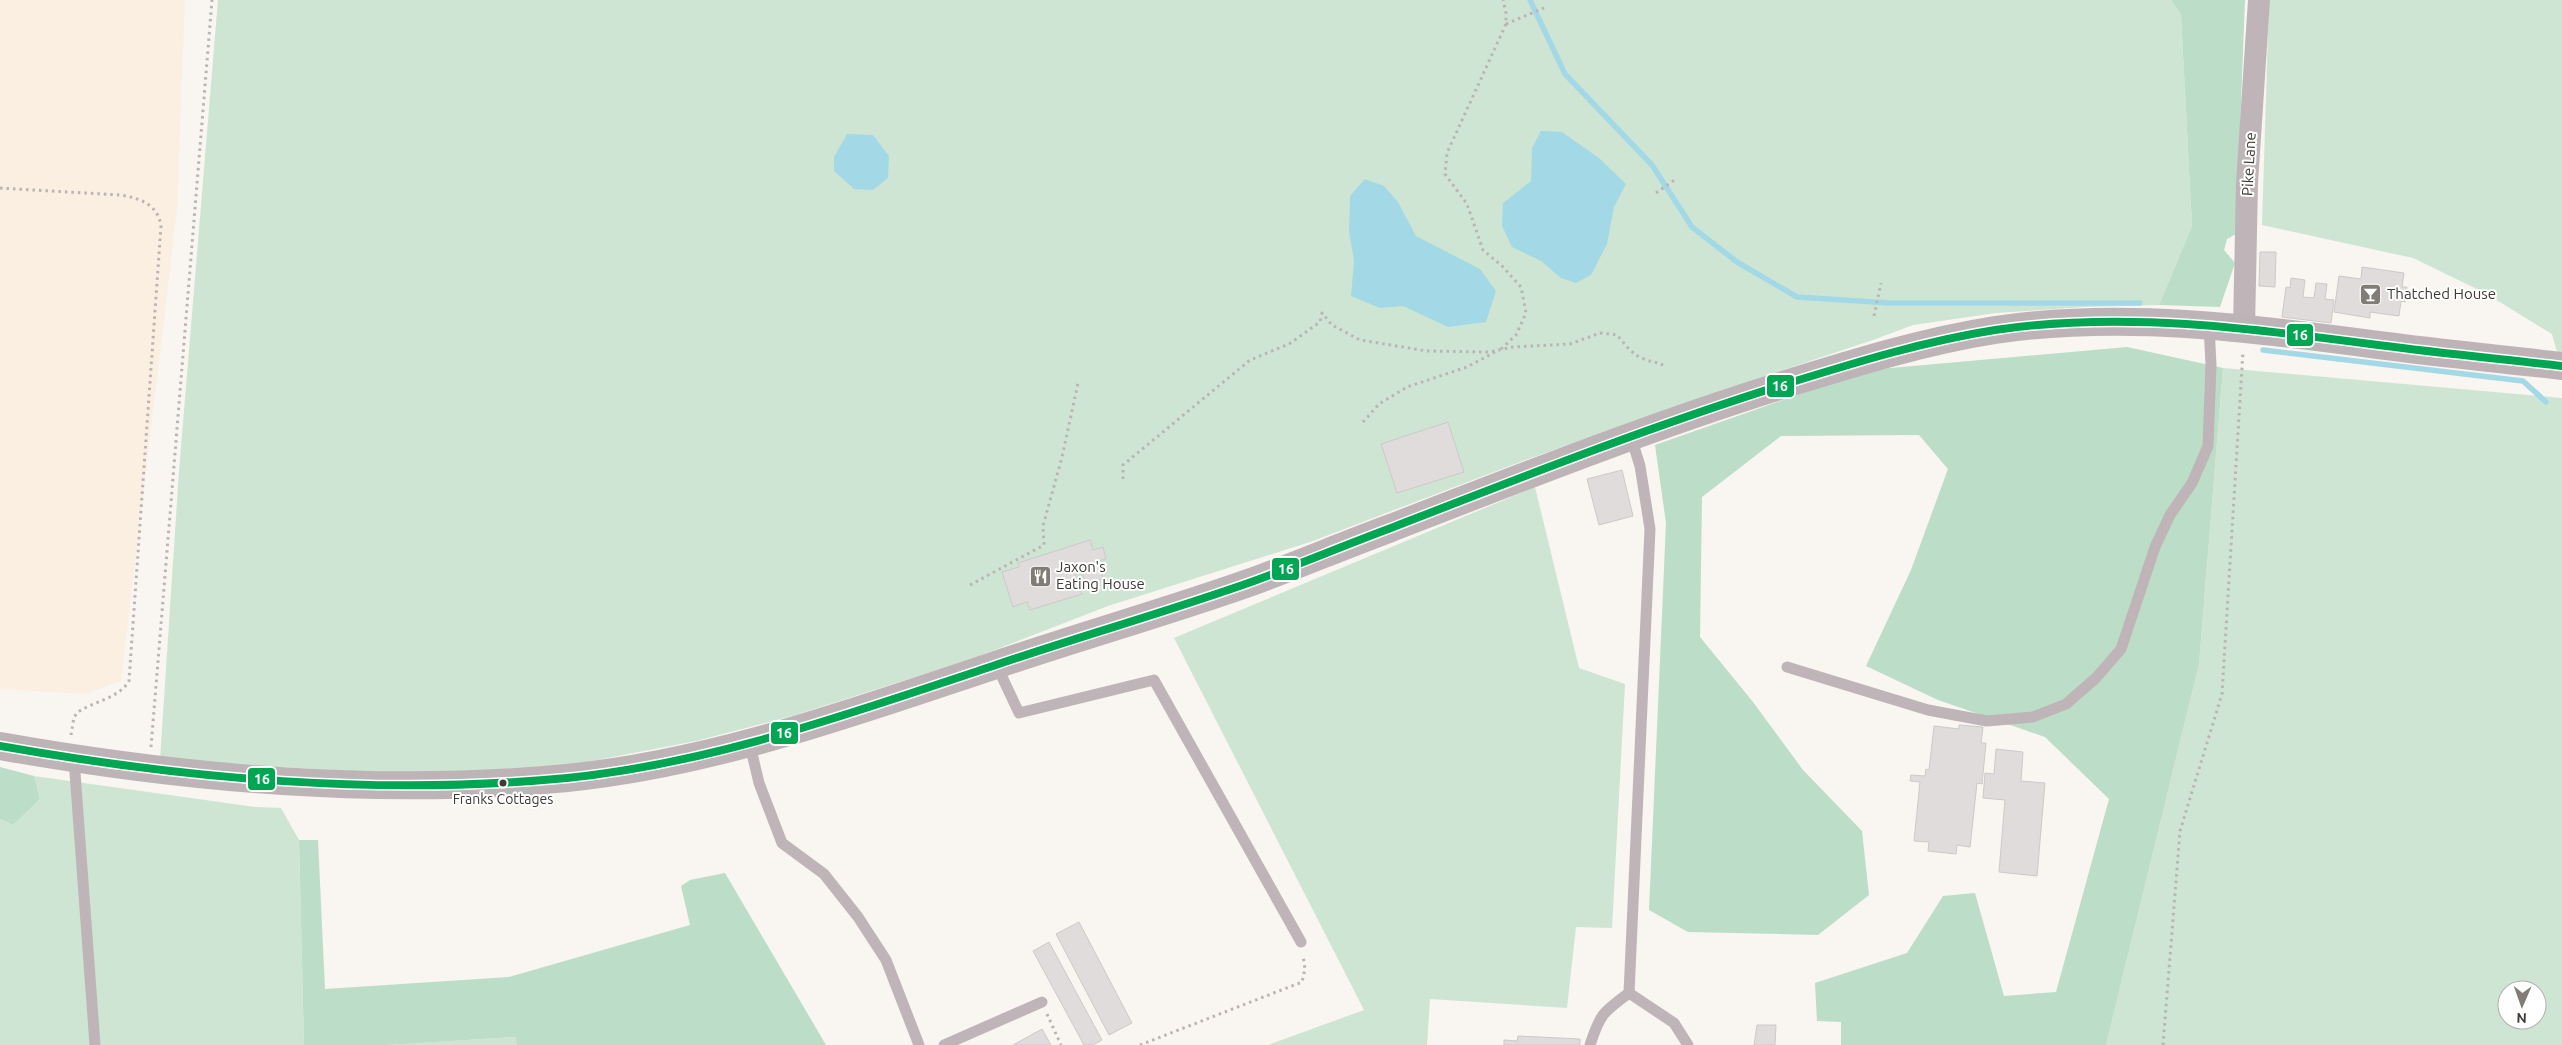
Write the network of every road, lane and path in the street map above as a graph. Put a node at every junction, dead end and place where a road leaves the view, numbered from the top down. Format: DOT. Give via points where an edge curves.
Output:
graph roads {
  1 [pos="212,0"];
  2 [pos="1503,0"];
  3 [pos="2258,0"];
  4 [pos="1544,8"];
  5 [pos="1506,24"];
  6 [pos="1676,179"];
  7 [pos="0,188"];
  8 [pos="1656,193"];
  9 [pos="1881,283"];
  10 [pos="1874,316"];
  11 [pos="2209,326"];
  12 [pos="2244,329"];
  13 [pos="1500,350"];
  14 [pos="2562,366"];
  15 [pos="1666,367"];
  16 [pos="1078,384"];
  17 [pos="1362,422"];
  18 [pos="1631,437"];
  19 [pos="1123,479"];
  20 [pos="970,585"];
  21 [pos="996,664"];
  22 [pos="1787,666"];
  23 [pos="750,745"];
  24 [pos="0,746"];
  25 [pos="71,758"];
  26 [pos="148,770"];
  27 [pos="1301,942"];
  28 [pos="1629,993"];
  29 [pos="1042,1002"];
  30 [pos="95,1045"];
  31 [pos="919,1045"];
  32 [pos="944,1045"];
  33 [pos="1061,1045"];
  34 [pos="1140,1045"];
  35 [pos="1590,1045"];
  36 [pos="1688,1045"];
  37 [pos="2163,1045"];
  1 -- 26 [label="path"];
  2 -- 5 [label="path"];
  3 -- 12 [label="street, Pike Lane" via="2247,183"];
  4 -- 5 [label="path"];
  5 -- 13 [label="path" via="1446,153 1445,174 1467,204 1482,250 1521,287 1526,313 1516,335"];
  6 -- 8 [label="path"];
  7 -- 25 [label="path" via="138,198 155,210 161,226 129,681 124,689 78,712 72,726"];
  9 -- 10 [label="path"];
  11 -- 12 [label="main road"];
  11 -- 18 [label="main road" via="2082,322 1998,330 1918,345 1718,405"];
  11 -- 22 [label="lane" via="2208,446 2192,483 2170,515 2155,547 2121,649 2096,678 2066,704 2033,717 1988,721 1928,710"];
  12 -- 14 [label="main road"];
  12 -- 37 [label="path" via="2222,694 2180,832"];
  13 -- 15 [label="path" via="1570,344 1600,333 1617,335 1644,360 1660,362"];
  13 -- 17 [label="path" via="1467,368 1407,387 1379,404"];
  13 -- 19 [label="path" via="1427,351 1360,340 1332,325 1322,313 1320,322 1289,344 1250,360 1130,459 1123,465"];
  16 -- 20 [label="path" via="1043,526 1044,545"];
  18 -- 21 [label="main road" via="1254,581"];
  18 -- 28 [label="lane" via="1640,466 1650,529"];
  21 -- 23 [label="main road"];
  21 -- 27 [label="lane" via="1019,713 1154,680"];
  23 -- 26 [label="main road" via="628,770 467,785 292,781"];
  23 -- 31 [label="lane" via="759,783 782,843 824,874 858,917 886,960"];
  24 -- 25 [label="main road"];
  25 -- 26 [label="main road"];
  25 -- 30 [label="lane"];
  27 -- 34 [label="path" via="1305,969 1302,982"];
  28 -- 35 [label="lane" via="1604,1011"];
  28 -- 36 [label="lane" via="1674,1024"];
  29 -- 32 [label="lane"];
  29 -- 33 [label="path"];
}
